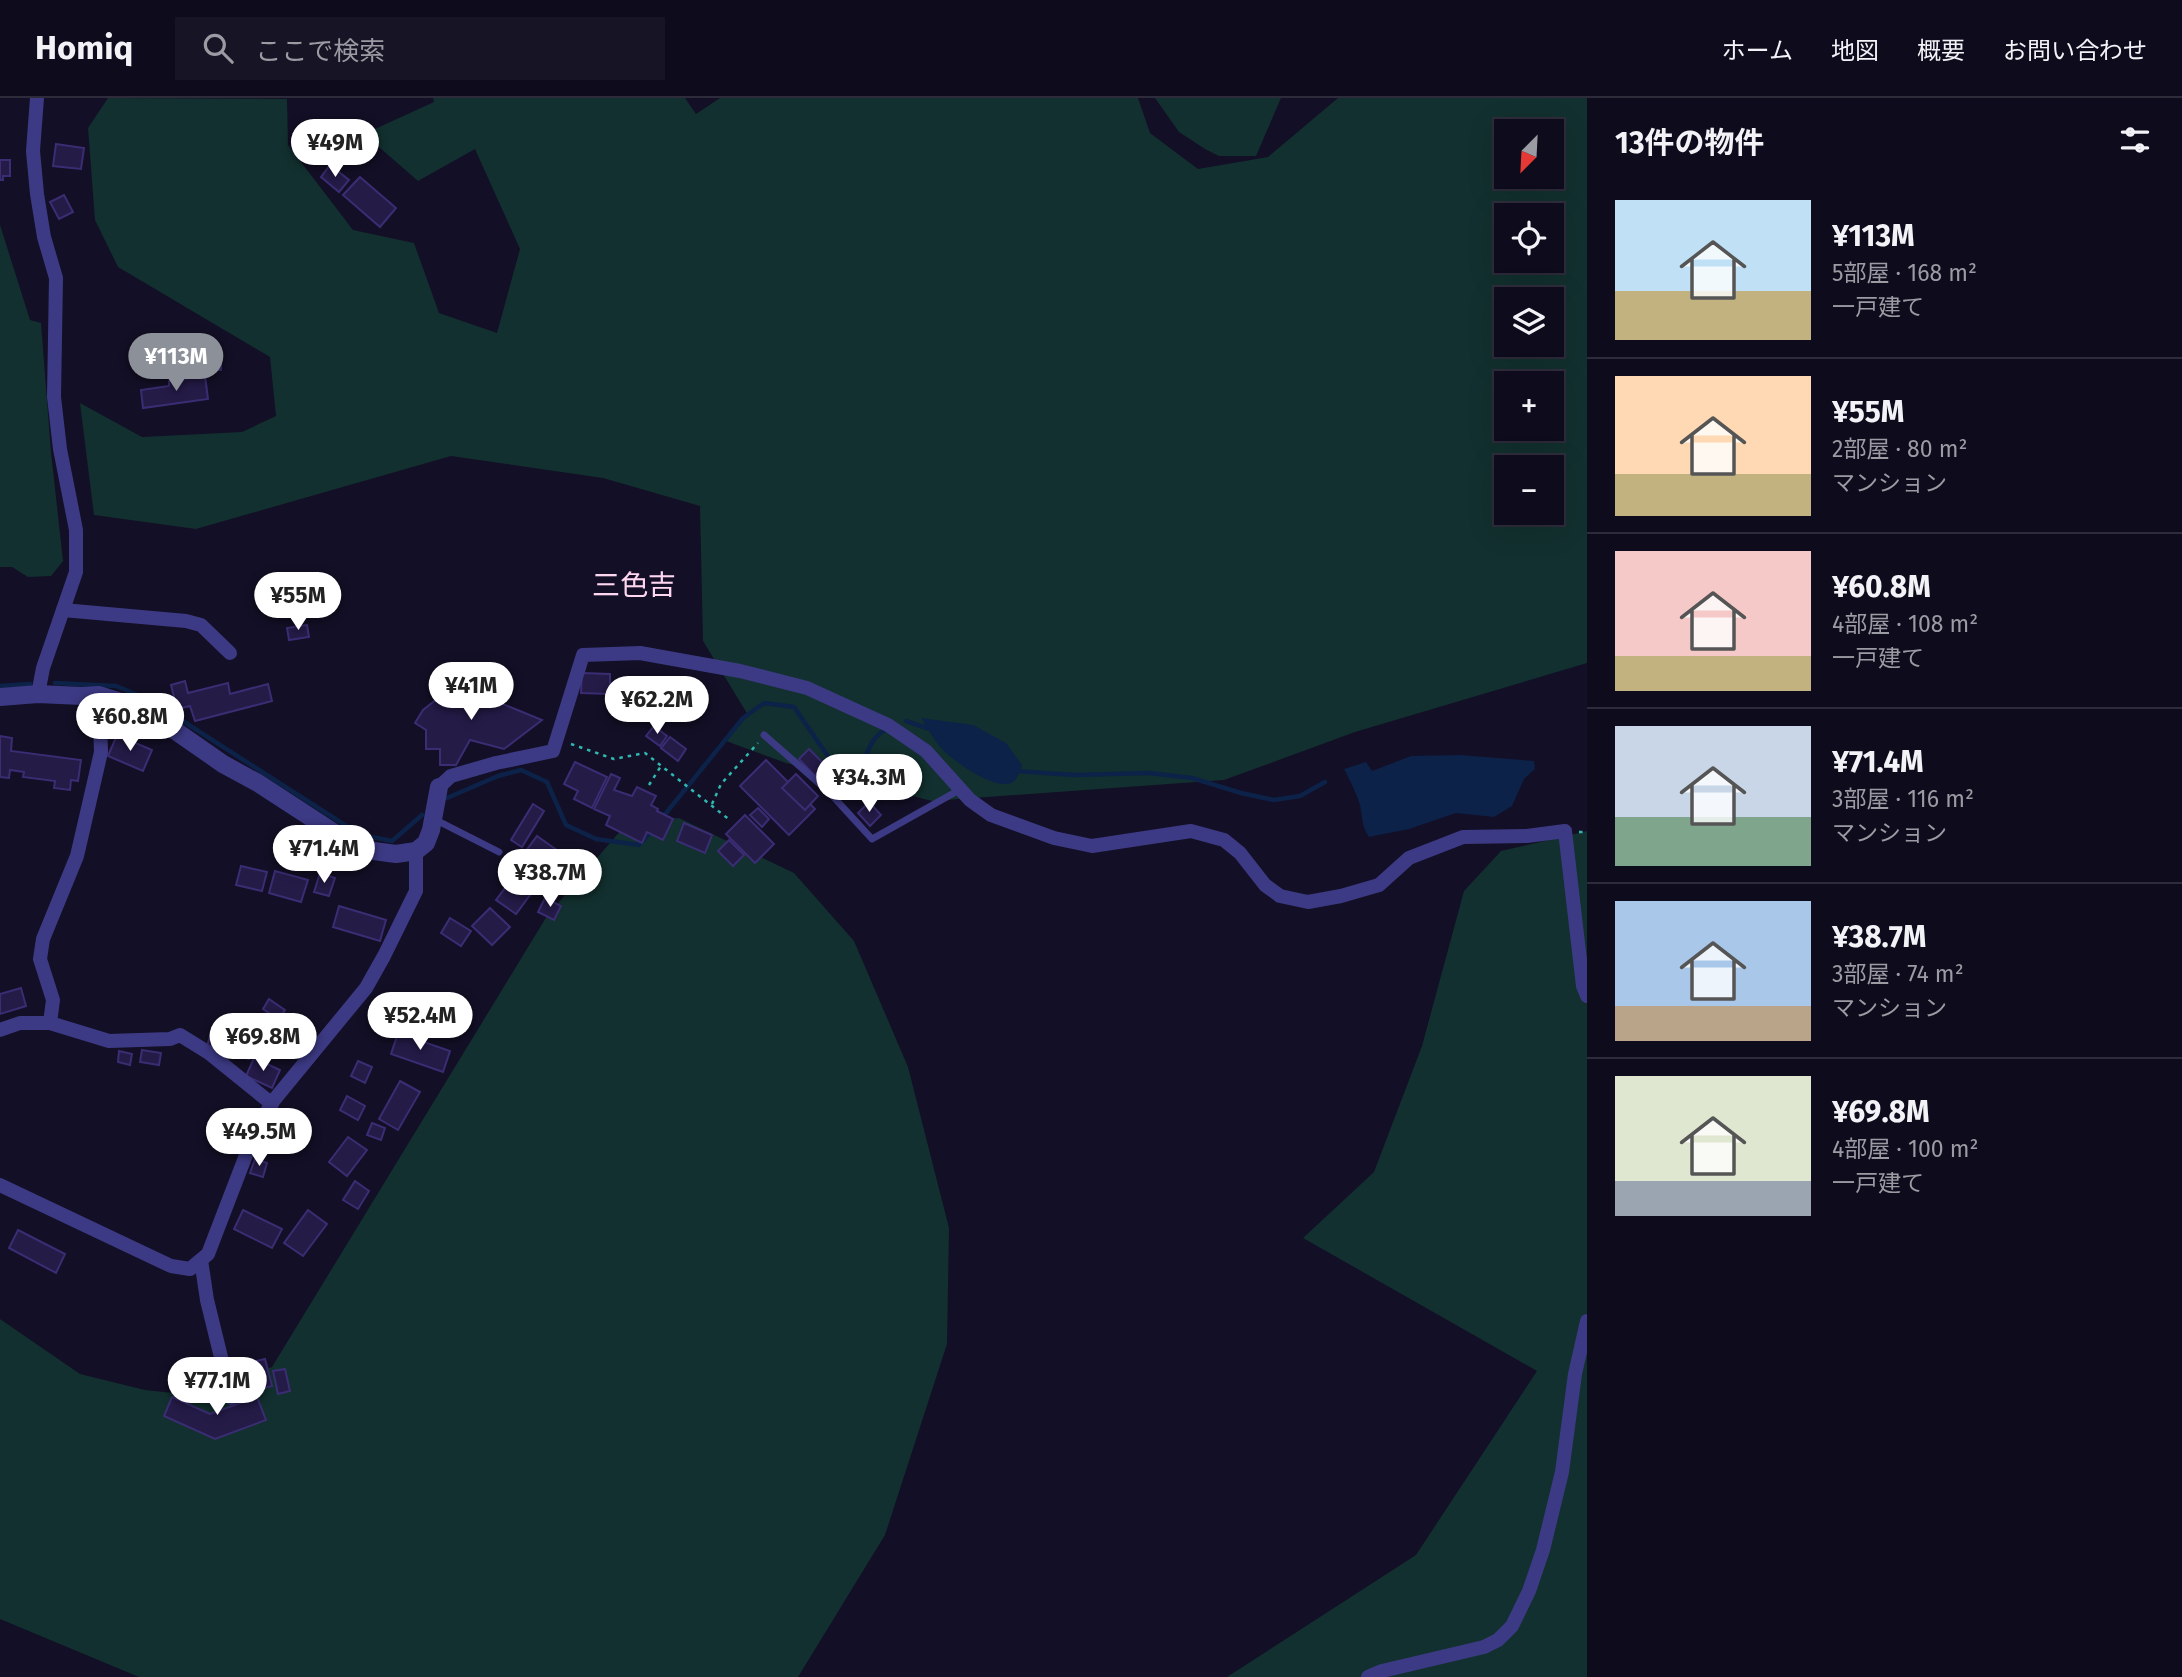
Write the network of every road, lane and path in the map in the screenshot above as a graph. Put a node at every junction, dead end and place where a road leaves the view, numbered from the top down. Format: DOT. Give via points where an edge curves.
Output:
graph roads {
  1 [pos="37,98"];
  2 [pos="63,610"];
  3 [pos="230,653"];
  4 [pos="38,694"];
  5 [pos="99,695"];
  6 [pos="0,697"];
  7 [pos="764,735"];
  8 [pos="557,739"];
  9 [pos="662,765"];
  10 [pos="649,785"];
  11 [pos="439,787"];
  12 [pos="961,789"];
  13 [pos="712,804"];
  14 [pos="433,819"];
  15 [pos="731,821"];
  16 [pos="416,851"];
  17 [pos="499,852"];
  18 [pos="1587,996"];
  19 [pos="50,1023"];
  20 [pos="0,1030"];
  21 [pos="272,1104"];
  22 [pos="0,1185"];
  23 [pos="201,1260"];
  24 [pos="1587,1321"];
  25 [pos="231,1398"];
  26 [pos="1368,1677"];
  1 -- 2 [label="street" via="33,151 37,194 56,278 54,397 76,530 76,572"];
  2 -- 3 [label="street" via="186,621 201,625"];
  2 -- 4 [label="street"];
  4 -- 5 [label="street"];
  4 -- 6 [label="street"];
  5 -- 16 [label="street" via="144,709 347,841 374,852"];
  5 -- 19 [label="street" via="101,751 77,856 43,939 40,959 53,1000"];
  7 -- 12 [label="lane" via="828,791 872,839"];
  7 -- 13 [label="path" via="721,784"];
  8 -- 9 [label="path" via="614,759 645,753"];
  8 -- 11 [label="street" via="553,751 451,776"];
  8 -- 12 [label="street" via="583,655 640,653 807,688 888,725 926,751"];
  9 -- 10 [label="path"];
  9 -- 13 [label="path"];
  11 -- 14 [label="street"];
  12 -- 18 [label="street" via="991,815 1092,846 1191,831 1224,840 1265,885 1280,896 1308,902 1379,885 1409,858 1463,837 1565,831"];
  13 -- 15 [label="path"];
  14 -- 16 [label="street" via="426,842"];
  14 -- 17 [label="lane"];
  16 -- 21 [label="street" via="416,891 378,967"];
  19 -- 20 [label="street" via="20,1023"];
  19 -- 21 [label="street" via="109,1041 170,1040 180,1035"];
  21 -- 23 [label="street" via="256,1129 208,1254"];
  22 -- 23 [label="street" via="171,1266 190,1269"];
  23 -- 25 [label="street"];
  24 -- 26 [label="street" via="1562,1472 1543,1550 1512,1626 1484,1647"];
}
